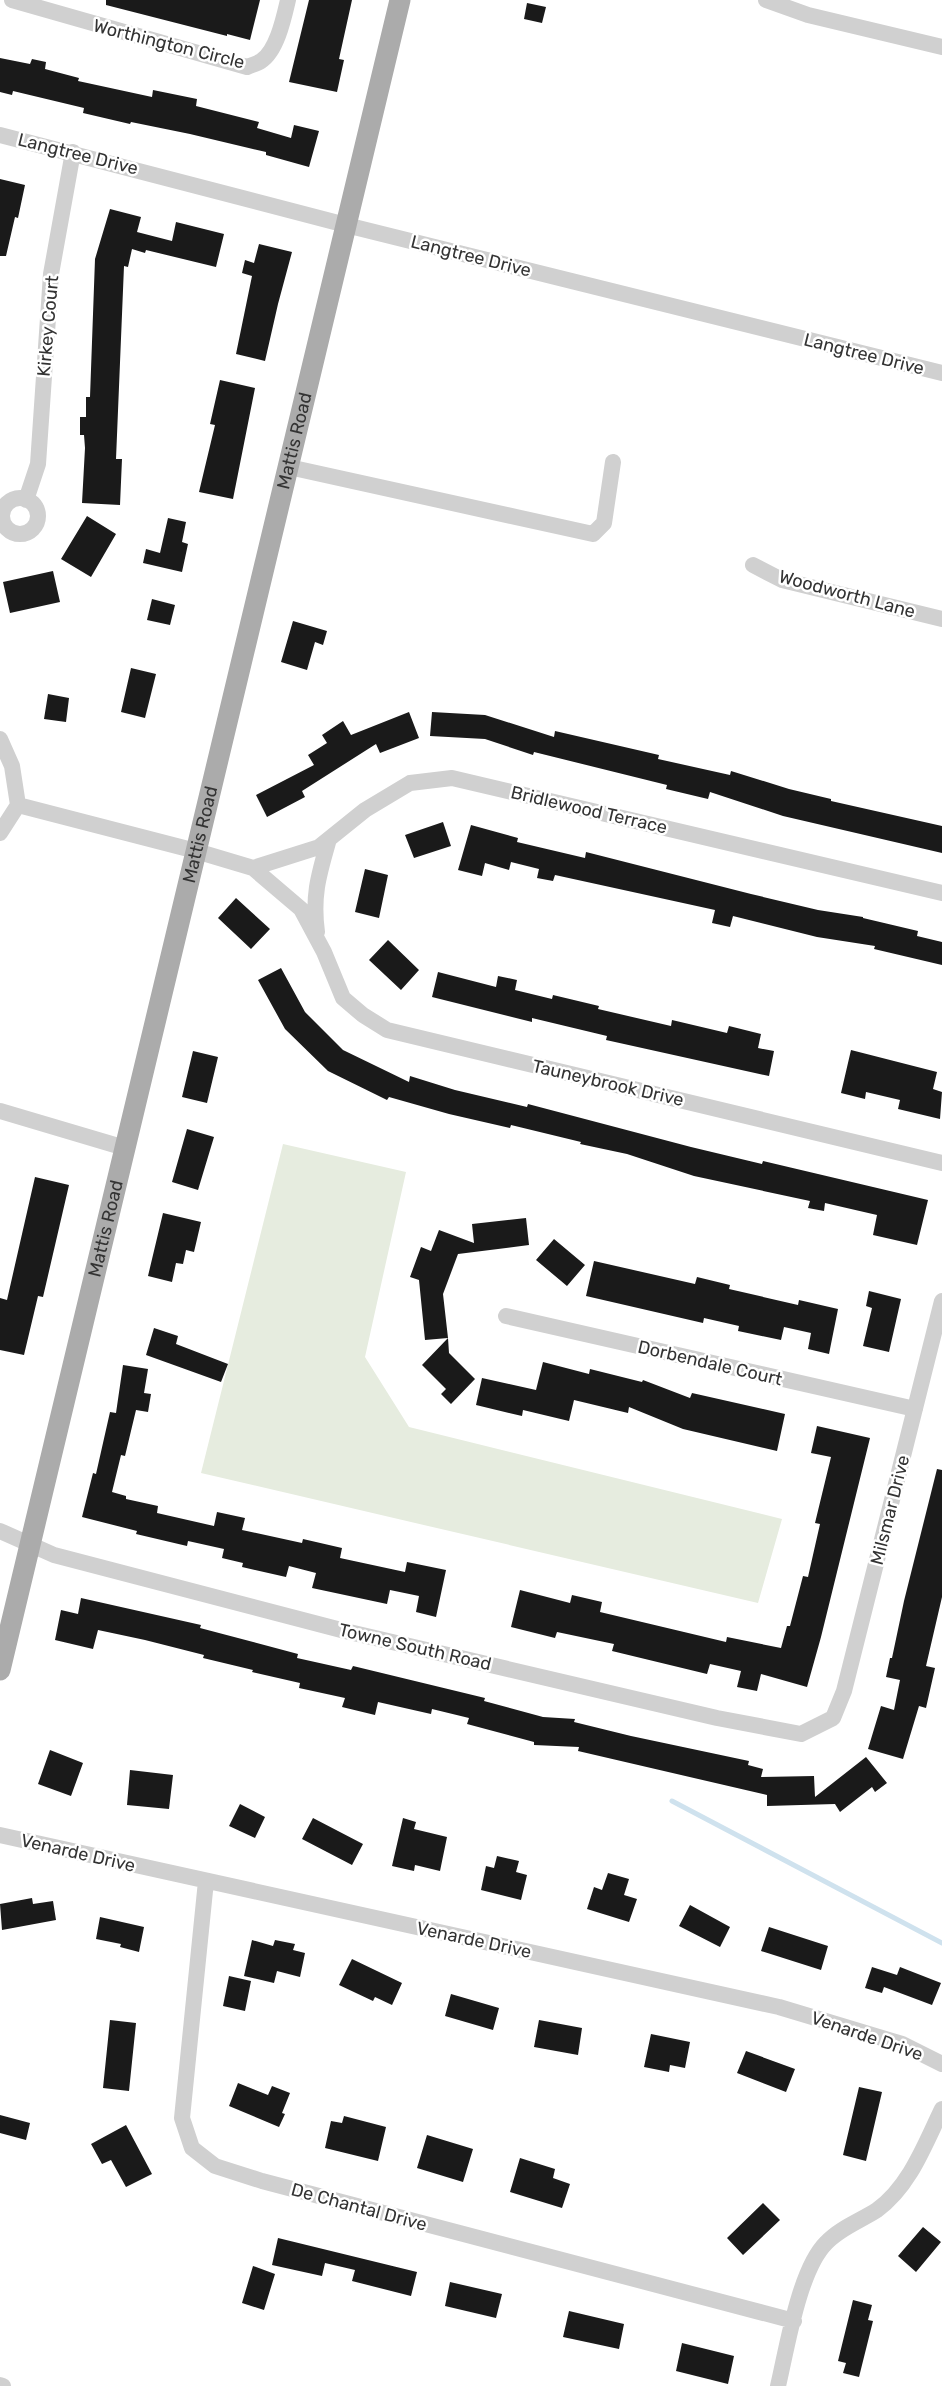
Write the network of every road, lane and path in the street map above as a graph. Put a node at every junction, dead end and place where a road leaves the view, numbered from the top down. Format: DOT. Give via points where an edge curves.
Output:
graph roads {
  1 [pos="12,0"];
  2 [pos="288,0"];
  3 [pos="400,0"];
  4 [pos="766,0"];
  5 [pos="942,47"];
  6 [pos="0,135"];
  7 [pos="73,152"];
  8 [pos="346,225"];
  9 [pos="942,373"];
  10 [pos="613,462"];
  11 [pos="289,466"];
  12 [pos="26,500"];
  13 [pos="753,565"];
  14 [pos="942,619"];
  15 [pos="0,739"];
  16 [pos="18,805"];
  17 [pos="0,833"];
  18 [pos="329,839"];
  19 [pos="196,850"];
  20 [pos="254,868"];
  21 [pos="942,893"];
  22 [pos="318,941"];
  23 [pos="0,1111"];
  24 [pos="125,1148"];
  25 [pos="942,1163"];
  26 [pos="942,1301"];
  27 [pos="506,1316"];
  28 [pos="915,1409"];
  29 [pos="0,1531"];
  30 [pos="30,1544"];
  31 [pos="0,1670"];
  32 [pos="833,1718"];
  33 [pos="0,1835"];
  34 [pos="206,1881"];
  35 [pos="942,2064"];
  36 [pos="942,2109"];
  37 [pos="794,2321"];
  38 [pos="778,2386"];
  1 -- 2 [label="street, Worthington Circle" via="247,68 262,60 270,49 282,26"];
  3 -- 8 [label="main road, Mattis Road"];
  4 -- 5 [label="street" via="808,15"];
  6 -- 7 [label="street, Langtree Drive"];
  7 -- 8 [label="street, Langtree Drive"];
  7 -- 12 [label="street, Kirkey Court" via="51,274 38,464"];
  8 -- 9 [label="street, Langtree Drive"];
  8 -- 11 [label="main road, Mattis Road"];
  10 -- 11 [label="street" via="604,524 593,534"];
  11 -- 19 [label="main road, Mattis Road"];
  13 -- 14 [label="street, Woodworth Lane" via="782,580"];
  15 -- 16 [label="street" via="12,766"];
  16 -- 17 [label="street"];
  16 -- 19 [label="street, Tauneybrook Drive"];
  18 -- 20 [label="street, Bridlewood Terrace" via="319,847"];
  18 -- 21 [label="street, Bridlewood Terrace" via="365,810 410,783 452,778"];
  18 -- 22 [label="street, Tauneybrook Drive" via="315,889"];
  19 -- 20 [label="street, Tauneybrook Drive"];
  19 -- 24 [label="main road, Mattis Road"];
  20 -- 22 [label="street, Tauneybrook Drive" via="300,908"];
  22 -- 25 [label="street, Tauneybrook Drive" via="343,998 387,1030"];
  23 -- 24 [label="street"];
  24 -- 30 [label="main road, Mattis Road"];
  26 -- 28 [label="street, Milsmar Drive"];
  27 -- 28 [label="street, Dorbendale Court"];
  28 -- 32 [label="street, Milsmar Drive" via="844,1691"];
  29 -- 30 [label="street, Towne South Road"];
  30 -- 31 [label="main road, Mattis Road"];
  30 -- 32 [label="street, Towne South Road" via="54,1555 345,1631 717,1718 801,1734"];
  33 -- 34 [label="street, Venarde Drive"];
  34 -- 35 [label="street, Venarde Drive" via="779,2008 902,2044"];
  34 -- 37 [label="street, De Chantal Drive" via="182,2118 192,2148 215,2166 272,2184"];
  36 -- 37 [label="street" via="897,2191 877,2209 825,2243 812,2266"];
  37 -- 38 [label="street"];
}
